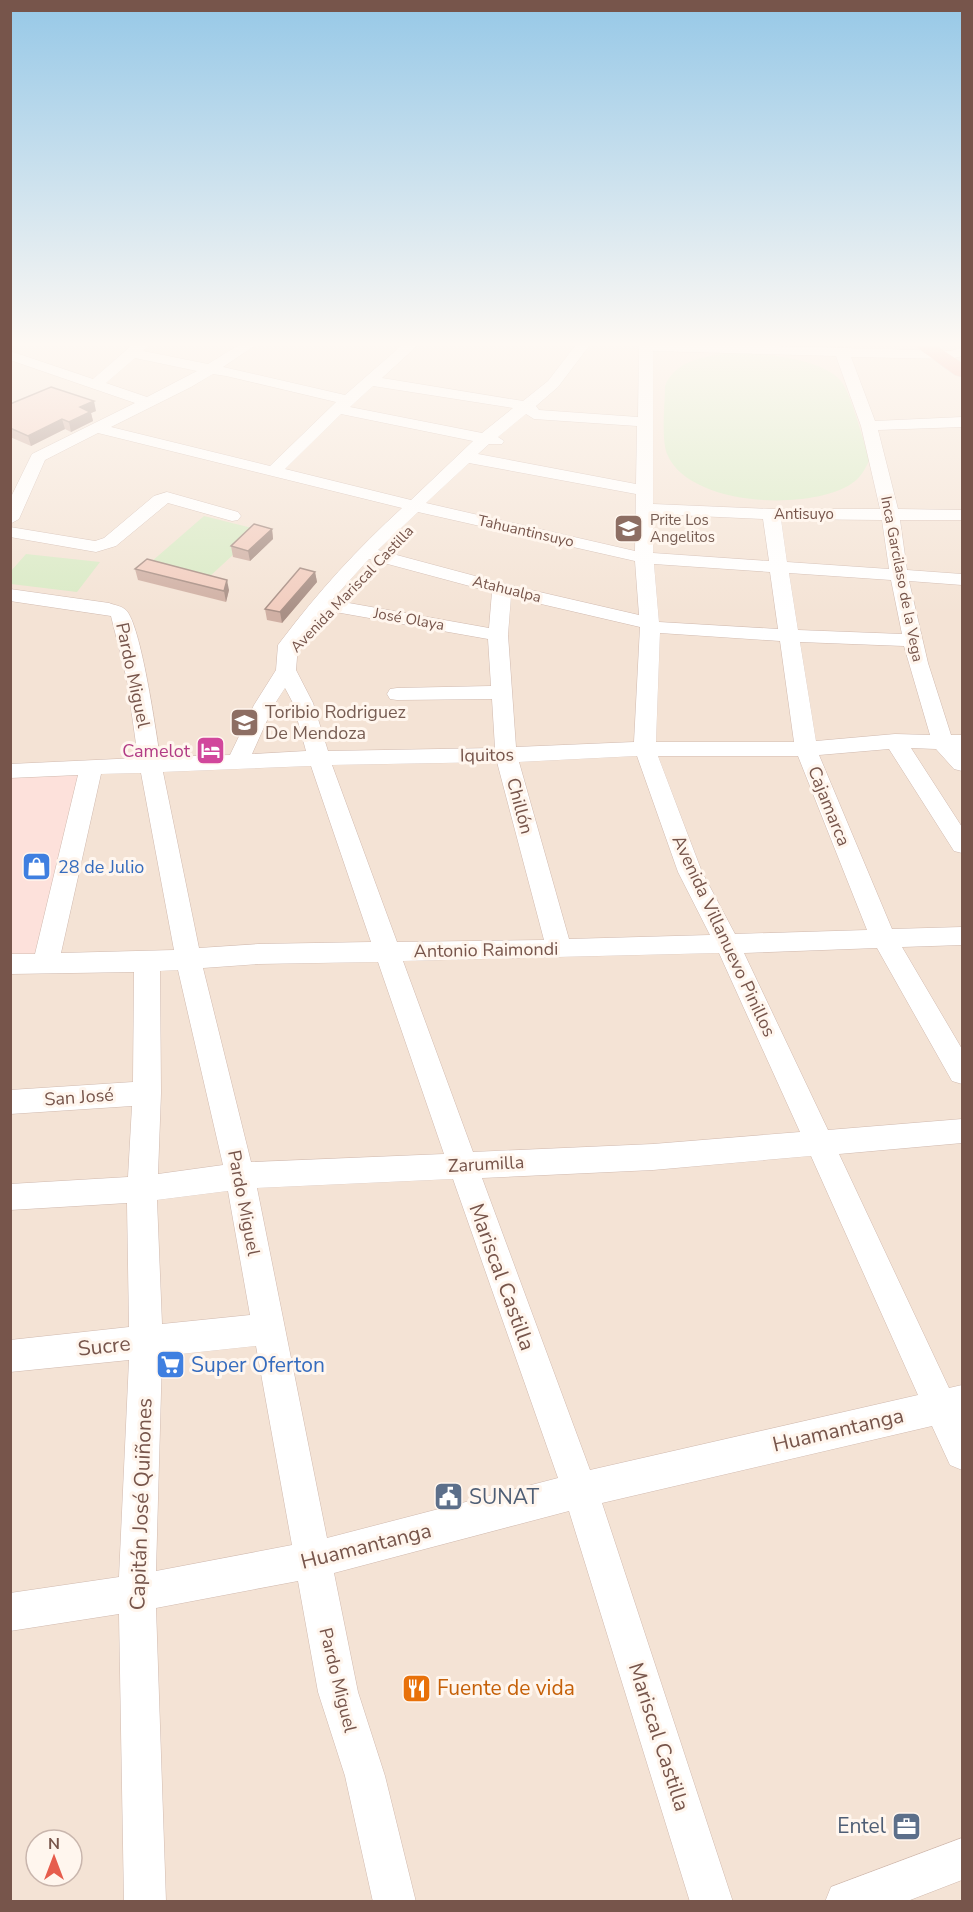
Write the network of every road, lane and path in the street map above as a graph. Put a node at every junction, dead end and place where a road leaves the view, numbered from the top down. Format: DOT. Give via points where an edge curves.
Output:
graph roads {
  1 [pos="86,435"];
  2 [pos="125,435"];
  3 [pos="311,435"];
  4 [pos="472,435"];
  5 [pos="498,435"];
  6 [pos="645,435"];
  7 [pos="871,435"];
  8 [pos="492,440"];
  9 [pos="472,458"];
  10 [pos="274,471"];
  11 [pos="644,490"];
  12 [pos="421,507"];
  13 [pos="645,509"];
  14 [pos="12,514"];
  15 [pos="771,514"];
  16 [pos="890,514"];
  17 [pos="963,515"];
  18 [pos="232,516"];
  19 [pos="10,532"];
  20 [pos="373,554"];
  21 [pos="644,558"];
  22 [pos="781,567"];
  23 [pos="899,576"];
  24 [pos="963,579"];
  25 [pos="502,589"];
  26 [pos="10,595"];
  27 [pos="327,604"];
  28 [pos="650,625"];
  29 [pos="498,635"];
  30 [pos="789,636"];
  31 [pos="913,640"];
  32 [pos="287,663"];
  33 [pos="503,692"];
  34 [pos="397,694"];
  35 [pos="895,741"];
  36 [pos="953,742"];
  37 [pos="645,749"];
  38 [pos="806,749"];
  39 [pos="506,755"];
  40 [pos="320,758"];
  41 [pos="238,761"];
  42 [pos="150,764"];
  43 [pos="963,764"];
  44 [pos="91,769"];
  45 [pos="10,771"];
  46 [pos="963,844"];
  47 [pos="963,936"];
  48 [pos="883,937"];
  49 [pos="728,943"];
  50 [pos="559,949"];
  51 [pos="388,951"];
  52 [pos="188,959"];
  53 [pos="147,962"];
  54 [pos="46,963"];
  55 [pos="10,964"];
  56 [pos="963,1074"];
  57 [pos="147,1093"];
  58 [pos="11,1104"];
  59 [pos="963,1131"];
  60 [pos="818,1143"];
  61 [pos="462,1165"];
  62 [pos="240,1176"];
  63 [pos="142,1189"];
  64 [pos="10,1197"];
  65 [pos="268,1329"];
  66 [pos="146,1341"];
  67 [pos="10,1356"];
  68 [pos="952,1404"];
  69 [pos="963,1453"];
  70 [pos="580,1491"];
  71 [pos="312,1560"];
  72 [pos="137,1593"];
  73 [pos="10,1612"];
  74 [pos="963,1859"];
  75 [pos="145,1902"];
  76 [pos="395,1902"];
  77 [pos="712,1902"];
  78 [pos="846,1902"];
  1 -- 14 [label="street" via="39,457"];
  2 -- 10 [label="street, Tahuantinsuyo"];
  3 -- 10 [label="street"];
  4 -- 8 [label="street"];
  5 -- 8 [label="street, Avenida Mariscal Castilla"];
  6 -- 11 [label="street, Avenida Villanuevo Pinillos"];
  7 -- 16 [label="street, Inca Garcilaso de la Vega"];
  8 -- 9 [label="street, Avenida Mariscal Castilla"];
  9 -- 11 [label="street"];
  9 -- 12 [label="street, Avenida Mariscal Castilla"];
  10 -- 12 [label="street, Tahuantinsuyo"];
  11 -- 13 [label="street, Avenida Villanuevo Pinillos"];
  12 -- 20 [label="street, Avenida Mariscal Castilla"];
  12 -- 21 [label="street, Tahuantinsuyo"];
  13 -- 15 [label="street, Antisuyo"];
  13 -- 21 [label="street, Avenida Villanuevo Pinillos"];
  15 -- 16 [label="street, Antisuyo"];
  15 -- 22 [label="street, Cajamarca"];
  16 -- 17 [label="street, Antisuyo"];
  16 -- 23 [label="street, Inca Garcilaso de la Vega"];
  18 -- 19 [label="street" via="163,491 110,542 96,547"];
  20 -- 25 [label="street, Atahualpa"];
  20 -- 27 [label="street, Avenida Mariscal Castilla"];
  21 -- 22 [label="street, Tahuantinsuyo"];
  21 -- 28 [label="street, Avenida Villanuevo Pinillos"];
  22 -- 23 [label="street, Tahuantinsuyo"];
  22 -- 30 [label="street, Cajamarca"];
  23 -- 24 [label="street, Tahuantinsuyo"];
  23 -- 31 [label="street, Inca Garcilaso de la Vega"];
  25 -- 28 [label="street, Atahualpa"];
  25 -- 29 [label="street, Chillón"];
  26 -- 42 [label="street, Pardo Miguel" via="81,603 121,615 137,680"];
  27 -- 29 [label="street, José Olaya"];
  27 -- 32 [label="street, Avenida Mariscal Castilla"];
  28 -- 30 [label="street, Atahualpa"];
  28 -- 37 [label="street, Avenida Villanuevo Pinillos"];
  29 -- 33 [label="street, Chillón"];
  30 -- 31 [label="street, Atahualpa"];
  30 -- 38 [label="street, Cajamarca"];
  31 -- 36 [label="street, Inca Garcilaso de la Vega" via="918,663"];
  32 -- 40 [label="street, Mariscal Castilla"];
  32 -- 41 [label="street, Avenida Mariscal Castilla"];
  33 -- 34 [label="street"];
  33 -- 39 [label="street, Chillón"];
  35 -- 36 [label="street, Iquitos"];
  35 -- 38 [label="street, Iquitos"];
  35 -- 46 [label="street"];
  36 -- 43 [label="street, Inca Garcilaso de la Vega"];
  37 -- 38 [label="street, Iquitos"];
  37 -- 39 [label="street, Iquitos"];
  37 -- 49 [label="street, Avenida Villanuevo Pinillos" via="690,872"];
  38 -- 48 [label="street, Cajamarca"];
  39 -- 40 [label="street, Iquitos"];
  39 -- 50 [label="street, Chillón"];
  40 -- 41 [label="street, Iquitos"];
  40 -- 51 [label="street, Mariscal Castilla"];
  41 -- 42 [label="street, Iquitos"];
  42 -- 44 [label="street, Iquitos"];
  42 -- 52 [label="street, Pardo Miguel"];
  44 -- 45 [label="street, Iquitos"];
  44 -- 54 [label="street"];
  47 -- 48 [label="street, Antonio Raimondi"];
  48 -- 49 [label="street, Antonio Raimondi"];
  48 -- 56 [label="street, Cajamarca"];
  49 -- 50 [label="street, Antonio Raimondi"];
  49 -- 60 [label="street, Avenida Villanuevo Pinillos"];
  50 -- 51 [label="street, Antonio Raimondi"];
  51 -- 52 [label="street, Antonio Raimondi"];
  51 -- 61 [label="street, Mariscal Castilla"];
  52 -- 53 [label="street, Antonio Raimondi"];
  52 -- 62 [label="street, Pardo Miguel"];
  53 -- 54 [label="street, Antonio Raimondi"];
  53 -- 57 [label="street, Capitán José Quiñones"];
  54 -- 55 [label="street, Antonio Raimondi"];
  57 -- 58 [label="street, San José"];
  57 -- 63 [label="street, Capitán José Quiñones"];
  59 -- 60 [label="street, Zarumilla"];
  60 -- 61 [label="street, Zarumilla" via="653,1157"];
  60 -- 68 [label="street, Avenida Villanuevo Pinillos"];
  61 -- 62 [label="street, Zarumilla"];
  61 -- 70 [label="street, Mariscal Castilla"];
  62 -- 63 [label="street, Zarumilla"];
  62 -- 65 [label="street, Pardo Miguel"];
  63 -- 64 [label="street, Zarumilla"];
  63 -- 66 [label="street, Capitán José Quiñones"];
  65 -- 66 [label="street, Sucre"];
  65 -- 71 [label="street, Pardo Miguel"];
  66 -- 67 [label="street, Sucre"];
  66 -- 72 [label="street, Capitán José Quiñones"];
  68 -- 69 [label="street, Avenida Villanuevo Pinillos"];
  68 -- 70 [label="street, Huamantanga"];
  70 -- 71 [label="street, Huamantanga"];
  70 -- 77 [label="street, Mariscal Castilla"];
  71 -- 72 [label="street, Huamantanga"];
  71 -- 76 [label="street, Pardo Miguel" via="338,1692 364,1776"];
  72 -- 73 [label="street, Huamantanga"];
  72 -- 75 [label="street, Capitán José Quiñones"];
  74 -- 78 [label="street"];
}
